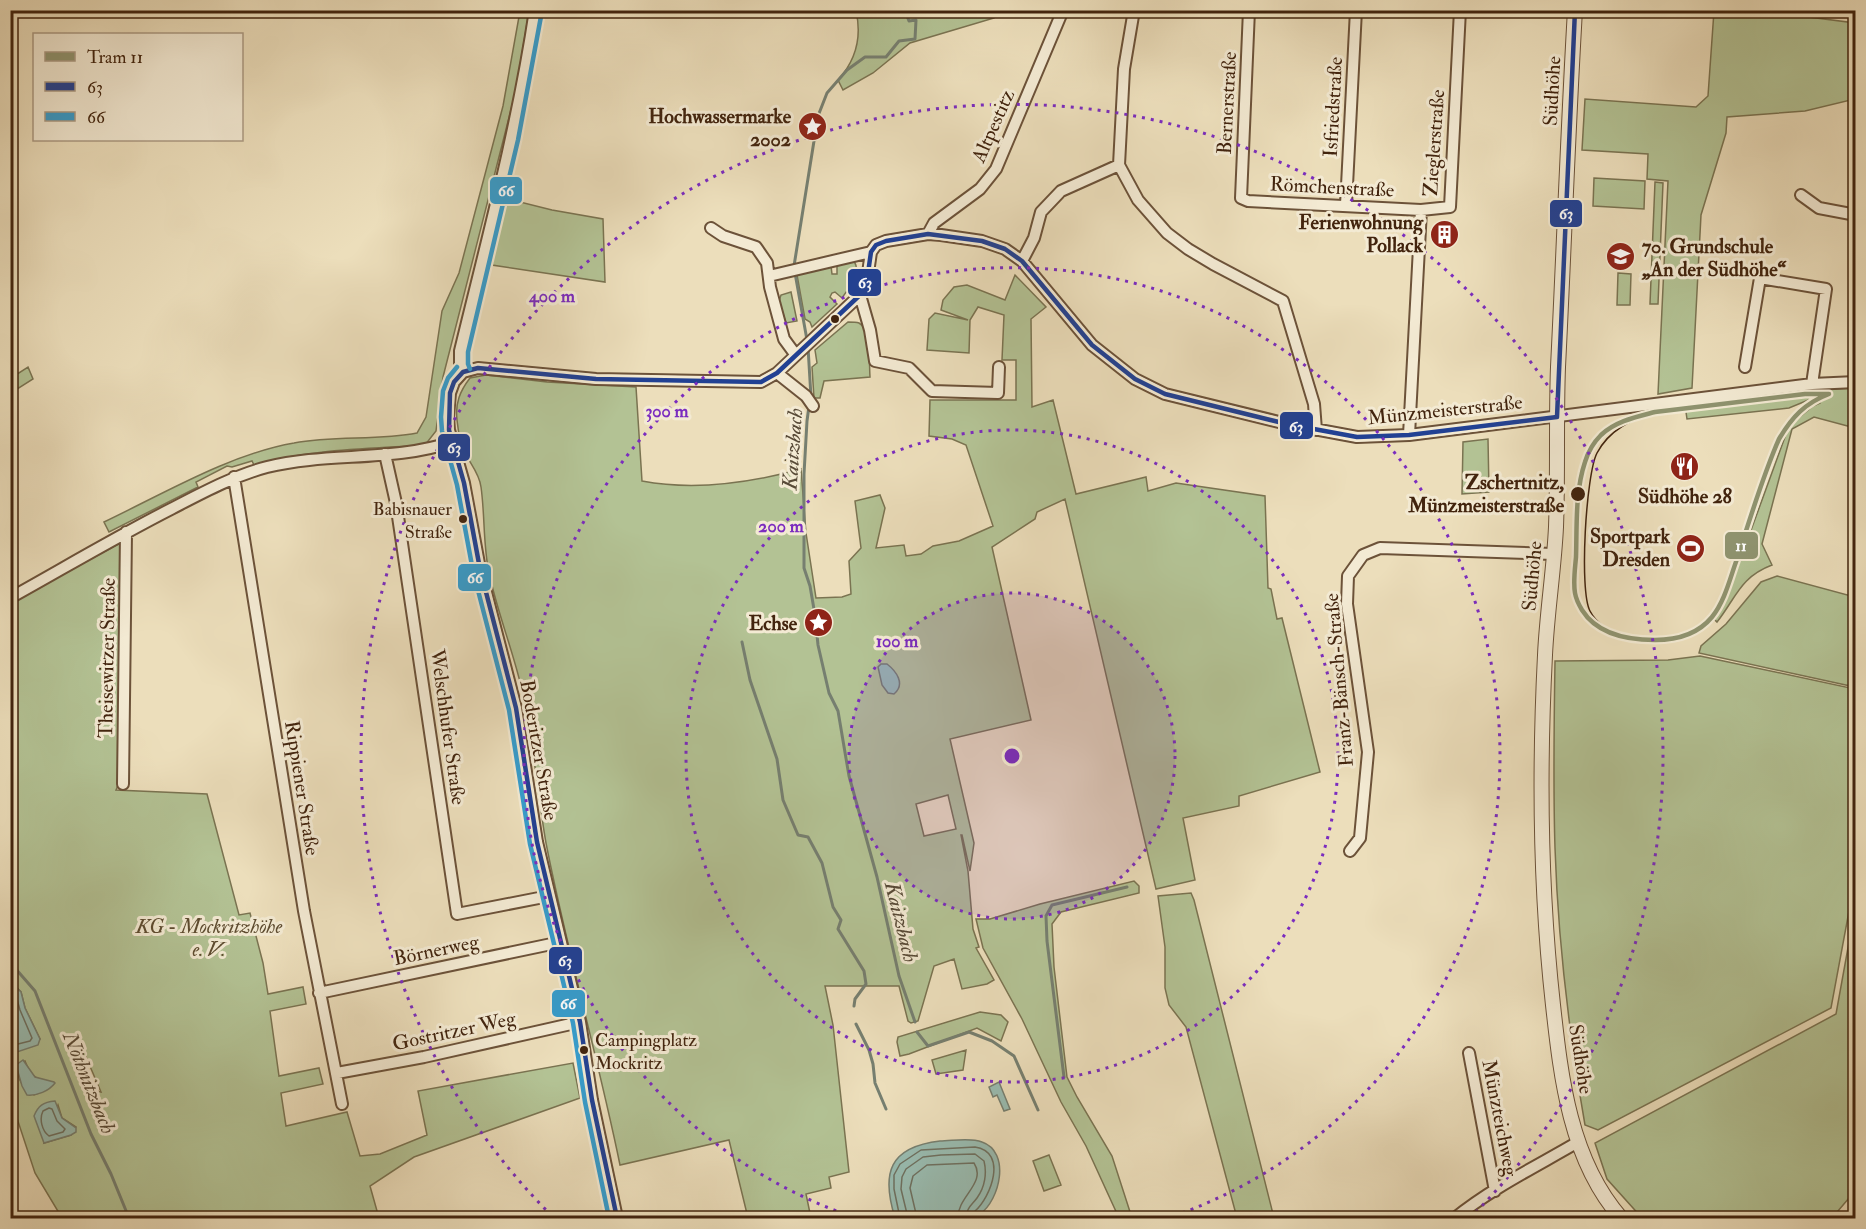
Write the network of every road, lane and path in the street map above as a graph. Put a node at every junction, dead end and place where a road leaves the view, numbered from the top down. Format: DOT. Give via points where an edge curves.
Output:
graph roads {
  1 [pos="535,10"];
  2 [pos="1063,10"];
  3 [pos="1134,10"];
  4 [pos="1249,10"];
  5 [pos="1356,10"];
  6 [pos="1460,10"];
  7 [pos="1575,10"];
  8 [pos="1119,165"];
  9 [pos="1801,195"];
  10 [pos="1241,198"];
  11 [pos="1346,205"];
  12 [pos="1421,210"];
  13 [pos="1856,215"];
  14 [pos="711,228"];
  15 [pos="928,234"];
  16 [pos="872,252"];
  17 [pos="1022,261"];
  18 [pos="769,276"];
  19 [pos="860,295"];
  20 [pos="799,351"];
  21 [pos="1745,367"];
  22 [pos="999,368"];
  23 [pos="463,372"];
  24 [pos="777,373"];
  25 [pos="1856,382"];
  26 [pos="1812,384"];
  27 [pos="810,402"];
  28 [pos="1557,417"];
  29 [pos="1316,430"];
  30 [pos="1409,435"];
  31 [pos="452,442"];
  32 [pos="385,454"];
  33 [pos="234,477"];
  34 [pos="126,532"];
  35 [pos="1553,554"];
  36 [pos="10,598"];
  37 [pos="123,784"];
  38 [pos="1350,851"];
  39 [pos="549,896"];
  40 [pos="561,942"];
  41 [pos="319,993"];
  42 [pos="580,1022"];
  43 [pos="1469,1053"];
  44 [pos="336,1073"];
  45 [pos="342,1104"];
  46 [pos="1578,1142"];
  47 [pos="1495,1191"];
  48 [pos="617,1218"];
  49 [pos="1455,1218"];
  50 [pos="1621,1218"];
  1 -- 23 [label="street, Boderitzer Straße" via="497,197 460,351"];
  2 -- 15 [label="street, Altpestitz" via="996,169 980,189 933,223"];
  3 -- 8 [label="street" via="1124,69"];
  4 -- 10 [label="street, Bernerstraße"];
  5 -- 11 [label="street, Isfriedstraße"];
  6 -- 12 [label="street, Zieglerstraße" via="1450,207"];
  7 -- 28 [label="street, Südhöhe"];
  8 -- 17 [label="street" via="1061,191 1041,212"];
  8 -- 29 [label="street" via="1138,200 1167,233 1213,264 1283,301 1314,404"];
  9 -- 13 [label="street" via="1819,208"];
  10 -- 11 [label="street, Römchenstraße"];
  11 -- 12 [label="street, Römchenstraße"];
  12 -- 30 [label="street, Zieglerstraße"];
  14 -- 18 [label="street" via="756,246 767,263"];
  15 -- 16 [label="street, Münzmeisterstraße" via="886,241 876,245"];
  15 -- 17 [label="street, Münzmeisterstraße" via="982,241 1005,249"];
  16 -- 18 [label="street, Münzmeisterstraße"];
  16 -- 19 [label="street"];
  17 -- 29 [label="street, Münzmeisterstraße" via="1092,345 1135,379 1165,394"];
  18 -- 20 [label="street" via="784,339"];
  19 -- 20 [label="street"];
  19 -- 22 [label="street" via="875,361 909,368 932,391 998,393"];
  20 -- 24 [label="street"];
  21 -- 26 [label="street" via="1760,278 1826,289"];
  23 -- 24 [label="street" via="490,368 596,379 742,383 761,382"];
  23 -- 31 [label="street, Boderitzer Straße" via="450,393"];
  24 -- 27 [label="street"];
  25 -- 26 [label="street, Münzmeisterstraße"];
  26 -- 28 [label="street, Münzmeisterstraße"];
  28 -- 30 [label="street, Münzmeisterstraße"];
  28 -- 35 [label="street, Südhöhe"];
  29 -- 30 [label="street, Münzmeisterstraße" via="1356,437"];
  31 -- 32 [label="street" via="428,450"];
  31 -- 39 [label="street, Boderitzer Straße" via="516,708"];
  32 -- 33 [label="street" via="304,459"];
  32 -- 39 [label="street, Welschhufer Straße" via="396,503 457,914"];
  33 -- 34 [label="street"];
  33 -- 41 [label="street, Rippiener Straße"];
  34 -- 36 [label="street"];
  34 -- 37 [label="street, Theisewitzer Straße"];
  35 -- 38 [label="street, Franz-Bänsch-Straße" via="1380,548 1363,555 1348,576 1347,604 1368,752 1360,838"];
  35 -- 46 [label="street, Südhöhe" via="1542,729 1541,856 1557,1043"];
  39 -- 40 [label="street, Boderitzer Straße"];
  40 -- 41 [label="street, Börnerweg"];
  40 -- 42 [label="street, Boderitzer Straße"];
  41 -- 44 [label="street, Rippiener Straße"];
  42 -- 44 [label="street, Gostritzer Weg"];
  42 -- 48 [label="street, Boderitzer Straße"];
  43 -- 47 [label="street, Münzteichweg"];
  44 -- 45 [label="street, Rippiener Straße"];
  46 -- 47 [label="street, Münzteichweg"];
  46 -- 50 [label="street, Südhöhe" via="1598,1185"];
  47 -- 49 [label="street, Münzteichweg"];
}
